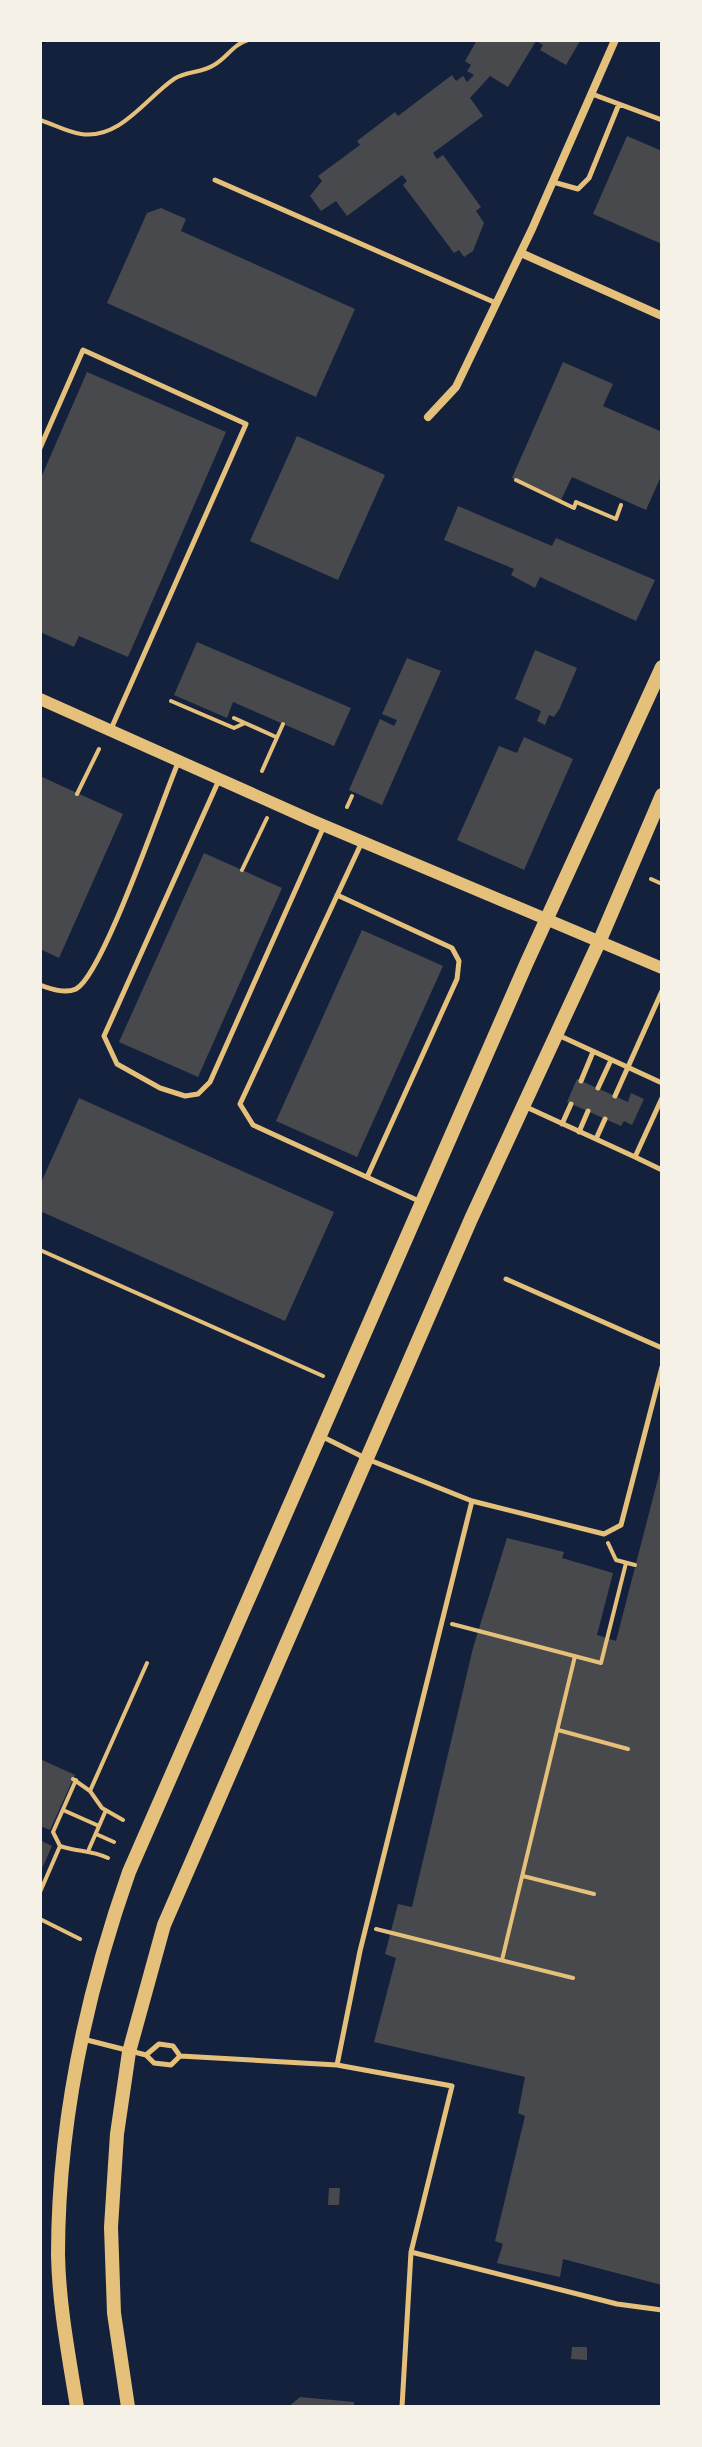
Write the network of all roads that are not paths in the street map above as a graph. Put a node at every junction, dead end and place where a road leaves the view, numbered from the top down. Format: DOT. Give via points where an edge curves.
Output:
graph roads {
  1 [pos="615,40"];
  2 [pos="592,93"];
  3 [pos="619,104"];
  4 [pos="662,120"];
  5 [pos="215,180"];
  6 [pos="553,182"];
  7 [pos="521,253"];
  8 [pos="497,303"];
  9 [pos="662,316"];
  10 [pos="428,417"];
  11 [pos="40,448"];
  12 [pos="662,667"];
  13 [pos="40,699"];
  14 [pos="110,730"];
  15 [pos="178,761"];
  16 [pos="220,780"];
  17 [pos="662,795"];
  18 [pos="324,825"];
  19 [pos="363,841"];
  20 [pos="337,895"];
  21 [pos="548,918"];
  22 [pos="600,940"];
  23 [pos="662,968"];
  24 [pos="40,985"];
  25 [pos="662,991"];
  26 [pos="556,1034"];
  27 [pos="594,1052"];
  28 [pos="611,1060"];
  29 [pos="627,1067"];
  30 [pos="581,1081"];
  31 [pos="662,1083"];
  32 [pos="598,1088"];
  33 [pos="615,1096"];
  34 [pos="662,1098"];
  35 [pos="571,1104"];
  36 [pos="523,1106"];
  37 [pos="588,1111"];
  38 [pos="605,1119"];
  39 [pos="562,1124"];
  40 [pos="579,1132"];
  41 [pos="596,1139"];
  42 [pos="635,1157"];
  43 [pos="662,1170"];
  44 [pos="368,1176"];
  45 [pos="423,1203"];
  46 [pos="506,1279"];
  47 [pos="662,1348"];
  48 [pos="662,1367"];
  49 [pos="320,1435"];
  50 [pos="367,1459"];
  51 [pos="472,1501"];
  52 [pos="80,2039"];
  53 [pos="129,2052"];
  54 [pos="146,2055"];
  55 [pos="180,2056"];
  56 [pos="337,2065"];
  57 [pos="411,2252"];
  58 [pos="662,2310"];
  59 [pos="77,2407"];
  60 [pos="128,2407"];
  61 [pos="402,2407"];
  1 -- 2 [label="street"];
  2 -- 3 [label="lane"];
  2 -- 6 [label="street"];
  3 -- 4 [label="lane"];
  3 -- 6 [label="lane" via="589,178 578,189"];
  5 -- 8 [label="lane"];
  6 -- 7 [label="street"];
  7 -- 8 [label="street"];
  7 -- 9 [label="street"];
  8 -- 10 [label="street" via="456,387"];
  11 -- 14 [label="lane" via="83,350 246,424"];
  12 -- 21 [label="main road"];
  13 -- 14 [label="street"];
  14 -- 15 [label="street"];
  15 -- 16 [label="street"];
  15 -- 24 [label="lane" via="89,977 75,989"];
  16 -- 18 [label="street"];
  16 -- 18 [label="lane" via="104,1036 117,1064 160,1088 185,1096 198,1094 210,1082"];
  17 -- 22 [label="main road"];
  18 -- 19 [label="street"];
  19 -- 20 [label="lane"];
  19 -- 21 [label="street"];
  20 -- 44 [label="lane" via="452,948 459,961 457,979"];
  20 -- 44 [label="lane" via="240,1104 253,1125"];
  21 -- 22 [label="street"];
  21 -- 45 [label="main road"];
  22 -- 23 [label="street"];
  22 -- 26 [label="main road"];
  25 -- 29 [label="lane"];
  26 -- 27 [label="lane"];
  26 -- 36 [label="main road"];
  27 -- 28 [label="lane"];
  27 -- 30 [label="lane"];
  28 -- 29 [label="lane"];
  28 -- 32 [label="lane"];
  29 -- 31 [label="lane"];
  29 -- 33 [label="lane"];
  34 -- 42 [label="lane"];
  35 -- 39 [label="lane"];
  36 -- 39 [label="lane"];
  36 -- 50 [label="main road"];
  37 -- 40 [label="lane"];
  38 -- 41 [label="lane"];
  39 -- 40 [label="lane"];
  40 -- 41 [label="lane"];
  41 -- 42 [label="lane"];
  42 -- 43 [label="lane"];
  44 -- 45 [label="lane"];
  45 -- 49 [label="main road"];
  46 -- 47 [label="lane"];
  48 -- 51 [label="lane" via="621,1525 604,1534"];
  49 -- 50 [label="lane"];
  49 -- 52 [label="main road" via="129,1872"];
  50 -- 51 [label="lane"];
  50 -- 53 [label="main road" via="164,1925"];
  51 -- 56 [label="lane"];
  52 -- 53 [label="lane"];
  52 -- 59 [label="main road" via="58,2256"];
  53 -- 54 [label="lane"];
  53 -- 60 [label="main road" via="111,2227 114,2313"];
  54 -- 55 [label="lane" via="154,2063 171,2065"];
  54 -- 55 [label="lane" via="159,2044 173,2046"];
  55 -- 56 [label="lane"];
  56 -- 57 [label="lane" via="452,2086"];
  57 -- 58 [label="lane" via="617,2304"];
  57 -- 61 [label="lane"];
}
